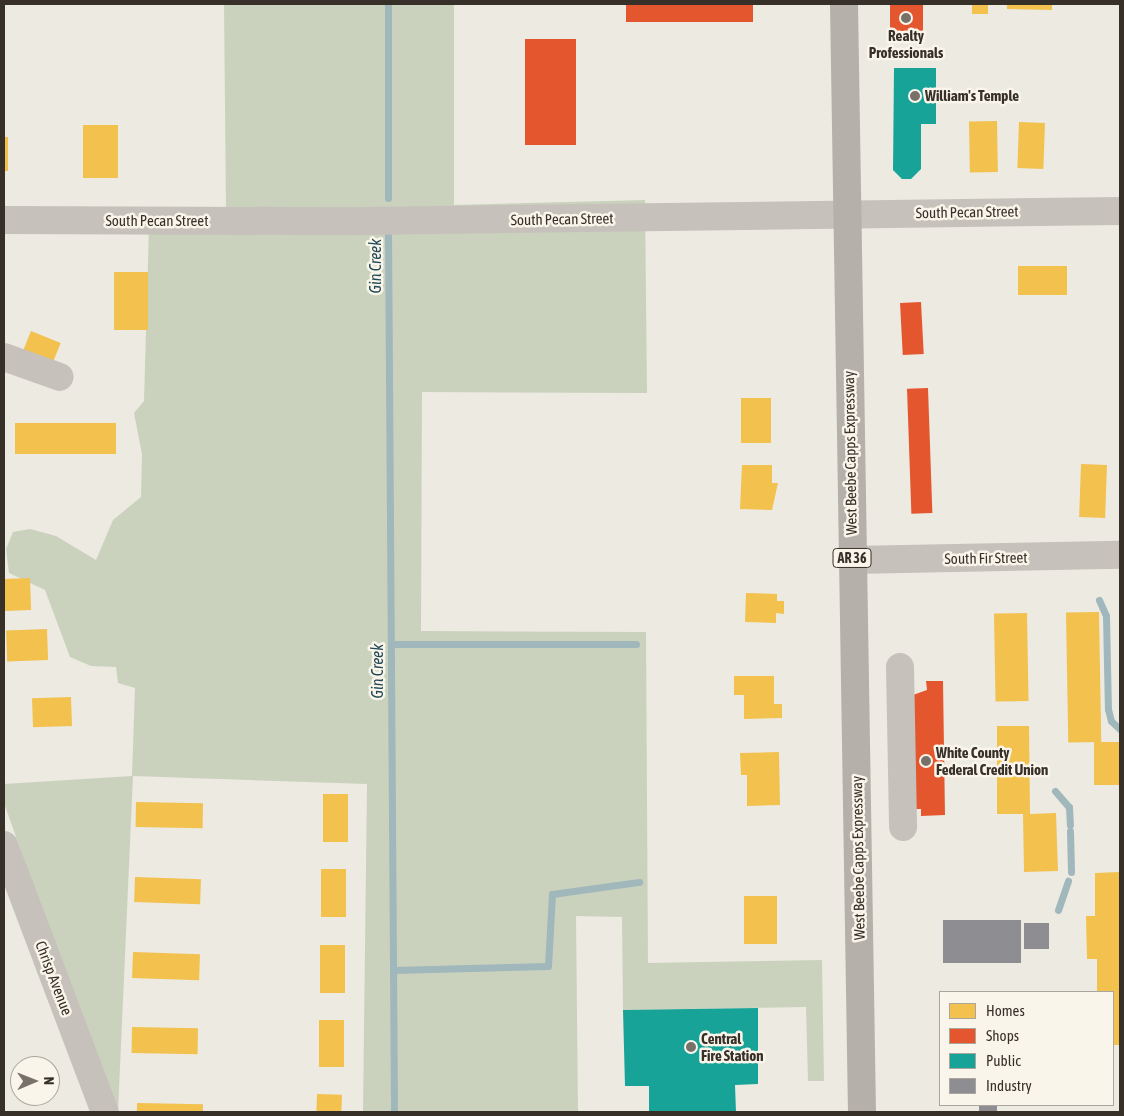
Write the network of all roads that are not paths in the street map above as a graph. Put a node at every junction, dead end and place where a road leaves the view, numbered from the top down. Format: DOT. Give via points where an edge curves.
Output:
graph roads {
  1 [pos="844,4"];
  2 [pos="1120,211"];
  3 [pos="845,214"];
  4 [pos="4,220"];
  5 [pos="4,357"];
  6 [pos="60,377"];
  7 [pos="1120,555"];
  8 [pos="852,560"];
  9 [pos="900,667"];
  10 [pos="903,827"];
  11 [pos="4,845"];
  12 [pos="105,1112"];
  13 [pos="862,1112"];
  1 -- 3 [label="main road, West Beebe Capps Expressway / AR 36"];
  2 -- 3 [label="street, South Pecan Street"];
  3 -- 4 [label="street, South Pecan Street" via="372,221"];
  3 -- 8 [label="main road, West Beebe Capps Expressway / AR 36"];
  5 -- 6 [label="street"];
  7 -- 8 [label="street, South Fir Street"];
  8 -- 13 [label="main road, West Beebe Capps Expressway / AR 36"];
  9 -- 10 [label="street"];
  11 -- 12 [label="street, Chrisp Avenue"];
}
